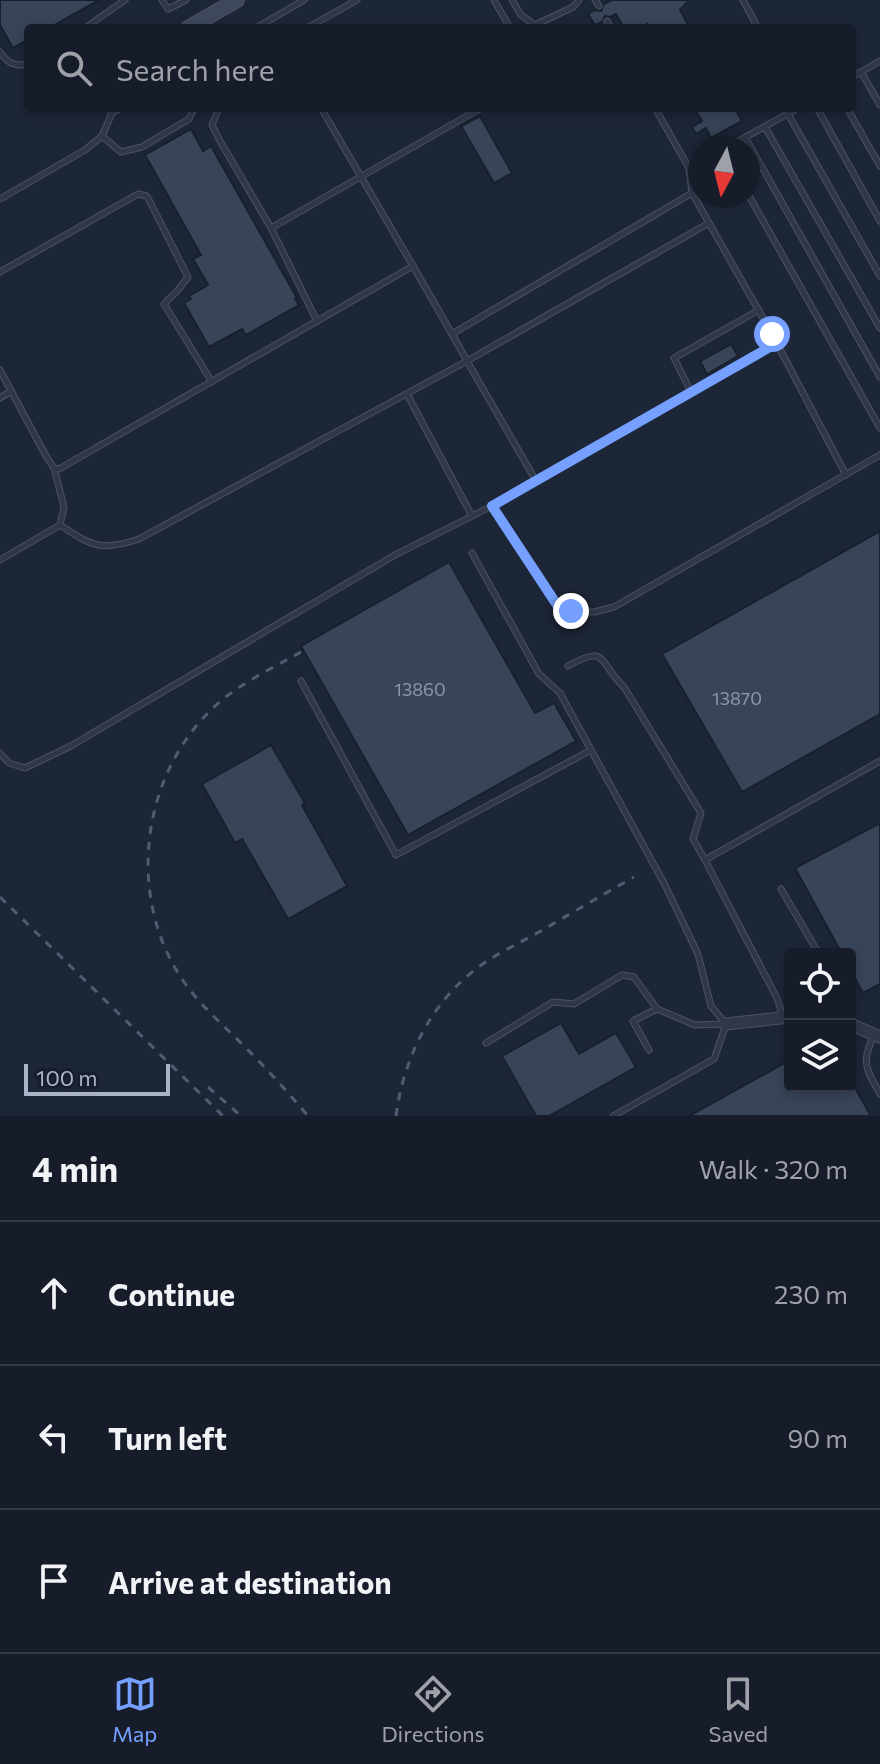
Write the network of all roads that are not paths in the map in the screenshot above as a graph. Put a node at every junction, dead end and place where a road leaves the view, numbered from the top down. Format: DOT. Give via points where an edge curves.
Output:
graph roads {
  1 [pos="125,0"];
  2 [pos="162,0"];
  3 [pos="186,0"];
  4 [pos="237,0"];
  5 [pos="304,0"];
  6 [pos="357,0"];
  7 [pos="494,0"];
  8 [pos="512,0"];
  9 [pos="579,0"];
  10 [pos="743,0"];
  11 [pos="607,21"];
  12 [pos="91,24"];
  13 [pos="195,24"];
  14 [pos="263,24"];
  15 [pos="314,24"];
  16 [pos="508,24"];
  17 [pos="534,24"];
  18 [pos="537,24"];
  19 [pos="609,24"];
  20 [pos="756,24"];
  21 [pos="0,52"];
  22 [pos="880,61"];
  23 [pos="24,65"];
  24 [pos="861,72"];
  25 [pos="856,75"];
  26 [pos="880,105"];
  27 [pos="110,112"];
  28 [pos="192,112"];
  29 [pos="217,112"];
  30 [pos="323,112"];
  31 [pos="474,112"];
  32 [pos="657,112"];
  33 [pos="791,112"];
  34 [pos="819,112"];
  35 [pos="849,112"];
  36 [pos="788,114"];
  37 [pos="765,127"];
  38 [pos="102,136"];
  39 [pos="747,136"];
  40 [pos="760,164"];
  41 [pos="688,166"];
  42 [pos="880,166"];
  43 [pos="360,177"];
  44 [pos="688,195"];
  45 [pos="0,199"];
  46 [pos="700,208"];
  47 [pos="756,208"];
  48 [pos="880,221"];
  49 [pos="709,223"];
  50 [pos="271,228"];
  51 [pos="413,266"];
  52 [pos="0,272"];
  53 [pos="880,276"];
  54 [pos="759,310"];
  55 [pos="317,321"];
  56 [pos="880,328"];
  57 [pos="452,334"];
  58 [pos="777,343"];
  59 [pos="467,361"];
  60 [pos="0,370"];
  61 [pos="880,377"];
  62 [pos="212,382"];
  63 [pos="11,391"];
  64 [pos="691,392"];
  65 [pos="407,394"];
  66 [pos="0,398"];
  67 [pos="880,428"];
  68 [pos="880,455"];
  69 [pos="54,468"];
  70 [pos="846,475"];
  71 [pos="536,481"];
  72 [pos="492,506"];
  73 [pos="472,516"];
  74 [pos="60,525"];
  75 [pos="472,553"];
  76 [pos="0,560"];
  77 [pos="568,666"];
  78 [pos="301,681"];
  79 [pos="591,750"];
  80 [pos="0,753"];
  81 [pos="880,761"];
  82 [pos="705,860"];
  83 [pos="781,889"];
  84 [pos="815,948"];
  85 [pos="657,1009"];
  86 [pos="784,1012"];
  87 [pos="784,1018"];
  88 [pos="726,1024"];
  89 [pos="856,1026"];
  90 [pos="878,1035"];
  91 [pos="486,1043"];
  92 [pos="649,1050"];
  93 [pos="880,1094"];
  94 [pos="613,1116"];
  1 -- 12 [label="lane"];
  2 -- 3 [label="lane" via="168,9"];
  4 -- 13 [label="street"];
  5 -- 14 [label="lane"];
  6 -- 15 [label="lane"];
  7 -- 16 [label="lane"];
  8 -- 17 [label="lane"];
  9 -- 18 [label="lane"];
  10 -- 20 [label="lane"];
  11 -- 19 [label="lane"];
  21 -- 23 [label="lane" via="7,61"];
  22 -- 24 [label="lane"];
  24 -- 25 [label="lane"];
  24 -- 26 [label="lane"];
  27 -- 38 [label="lane"];
  28 -- 38 [label="lane" via="142,147 121,152"];
  29 -- 50 [label="lane" via="212,125"];
  30 -- 43 [label="lane"];
  31 -- 43 [label="lane"];
  32 -- 41 [label="lane"];
  33 -- 36 [label="lane"];
  34 -- 48 [label="lane"];
  35 -- 42 [label="lane"];
  36 -- 37 [label="lane"];
  36 -- 53 [label="lane"];
  37 -- 39 [label="lane"];
  37 -- 56 [label="lane"];
  38 -- 45 [label="lane"];
  40 -- 61 [label="lane"];
  43 -- 50 [label="lane"];
  43 -- 51 [label="lane"];
  44 -- 57 [label="lane"];
  46 -- 49 [label="lane"];
  47 -- 67 [label="lane"];
  49 -- 54 [label="lane"];
  49 -- 59 [label="lane"];
  50 -- 55 [label="lane"];
  51 -- 55 [label="lane"];
  51 -- 57 [label="lane"];
  52 -- 62 [label="lane" via="138,194 147,196 188,277 164,304"];
  54 -- 58 [label="lane"];
  54 -- 64 [label="lane" via="674,358"];
  55 -- 62 [label="lane"];
  57 -- 59 [label="lane"];
  58 -- 64 [label="lane"];
  58 -- 70 [label="lane"];
  59 -- 65 [label="lane"];
  59 -- 71 [label="lane"];
  60 -- 63 [label="lane"];
  62 -- 69 [label="lane"];
  63 -- 66 [label="lane"];
  63 -- 69 [label="lane"];
  64 -- 71 [label="lane"];
  65 -- 73 [label="lane"];
  65 -- 74 [label="lane" via="139,539 98,546"];
  68 -- 70 [label="lane"];
  69 -- 74 [label="lane" via="64,507"];
  70 -- 72 [label="lane" via="614,607 594,612 561,611"];
  71 -- 72 [label="lane"];
  72 -- 73 [label="lane"];
  73 -- 80 [label="lane" via="395,555 69,747 25,768"];
  74 -- 76 [label="lane"];
  75 -- 79 [label="lane" via="539,674 560,693"];
  77 -- 82 [label="lane" via="598,655 624,687 701,813 693,839"];
  78 -- 79 [label="lane" via="396,855"];
  79 -- 88 [label="lane" via="673,900 698,954 711,1006"];
  81 -- 82 [label="lane"];
  82 -- 86 [label="lane"];
  83 -- 84 [label="lane"];
  85 -- 88 [label="lane" via="695,1025"];
  85 -- 91 [label="lane" via="634,977 622,975 574,1004 553,1002"];
  85 -- 92 [label="lane" via="633,1021"];
  87 -- 88 [label="street"];
  88 -- 94 [label="lane" via="714,1059"];
  89 -- 90 [label="street"];
  90 -- 93 [label="lane" via="867,1050 866,1063"];
}
